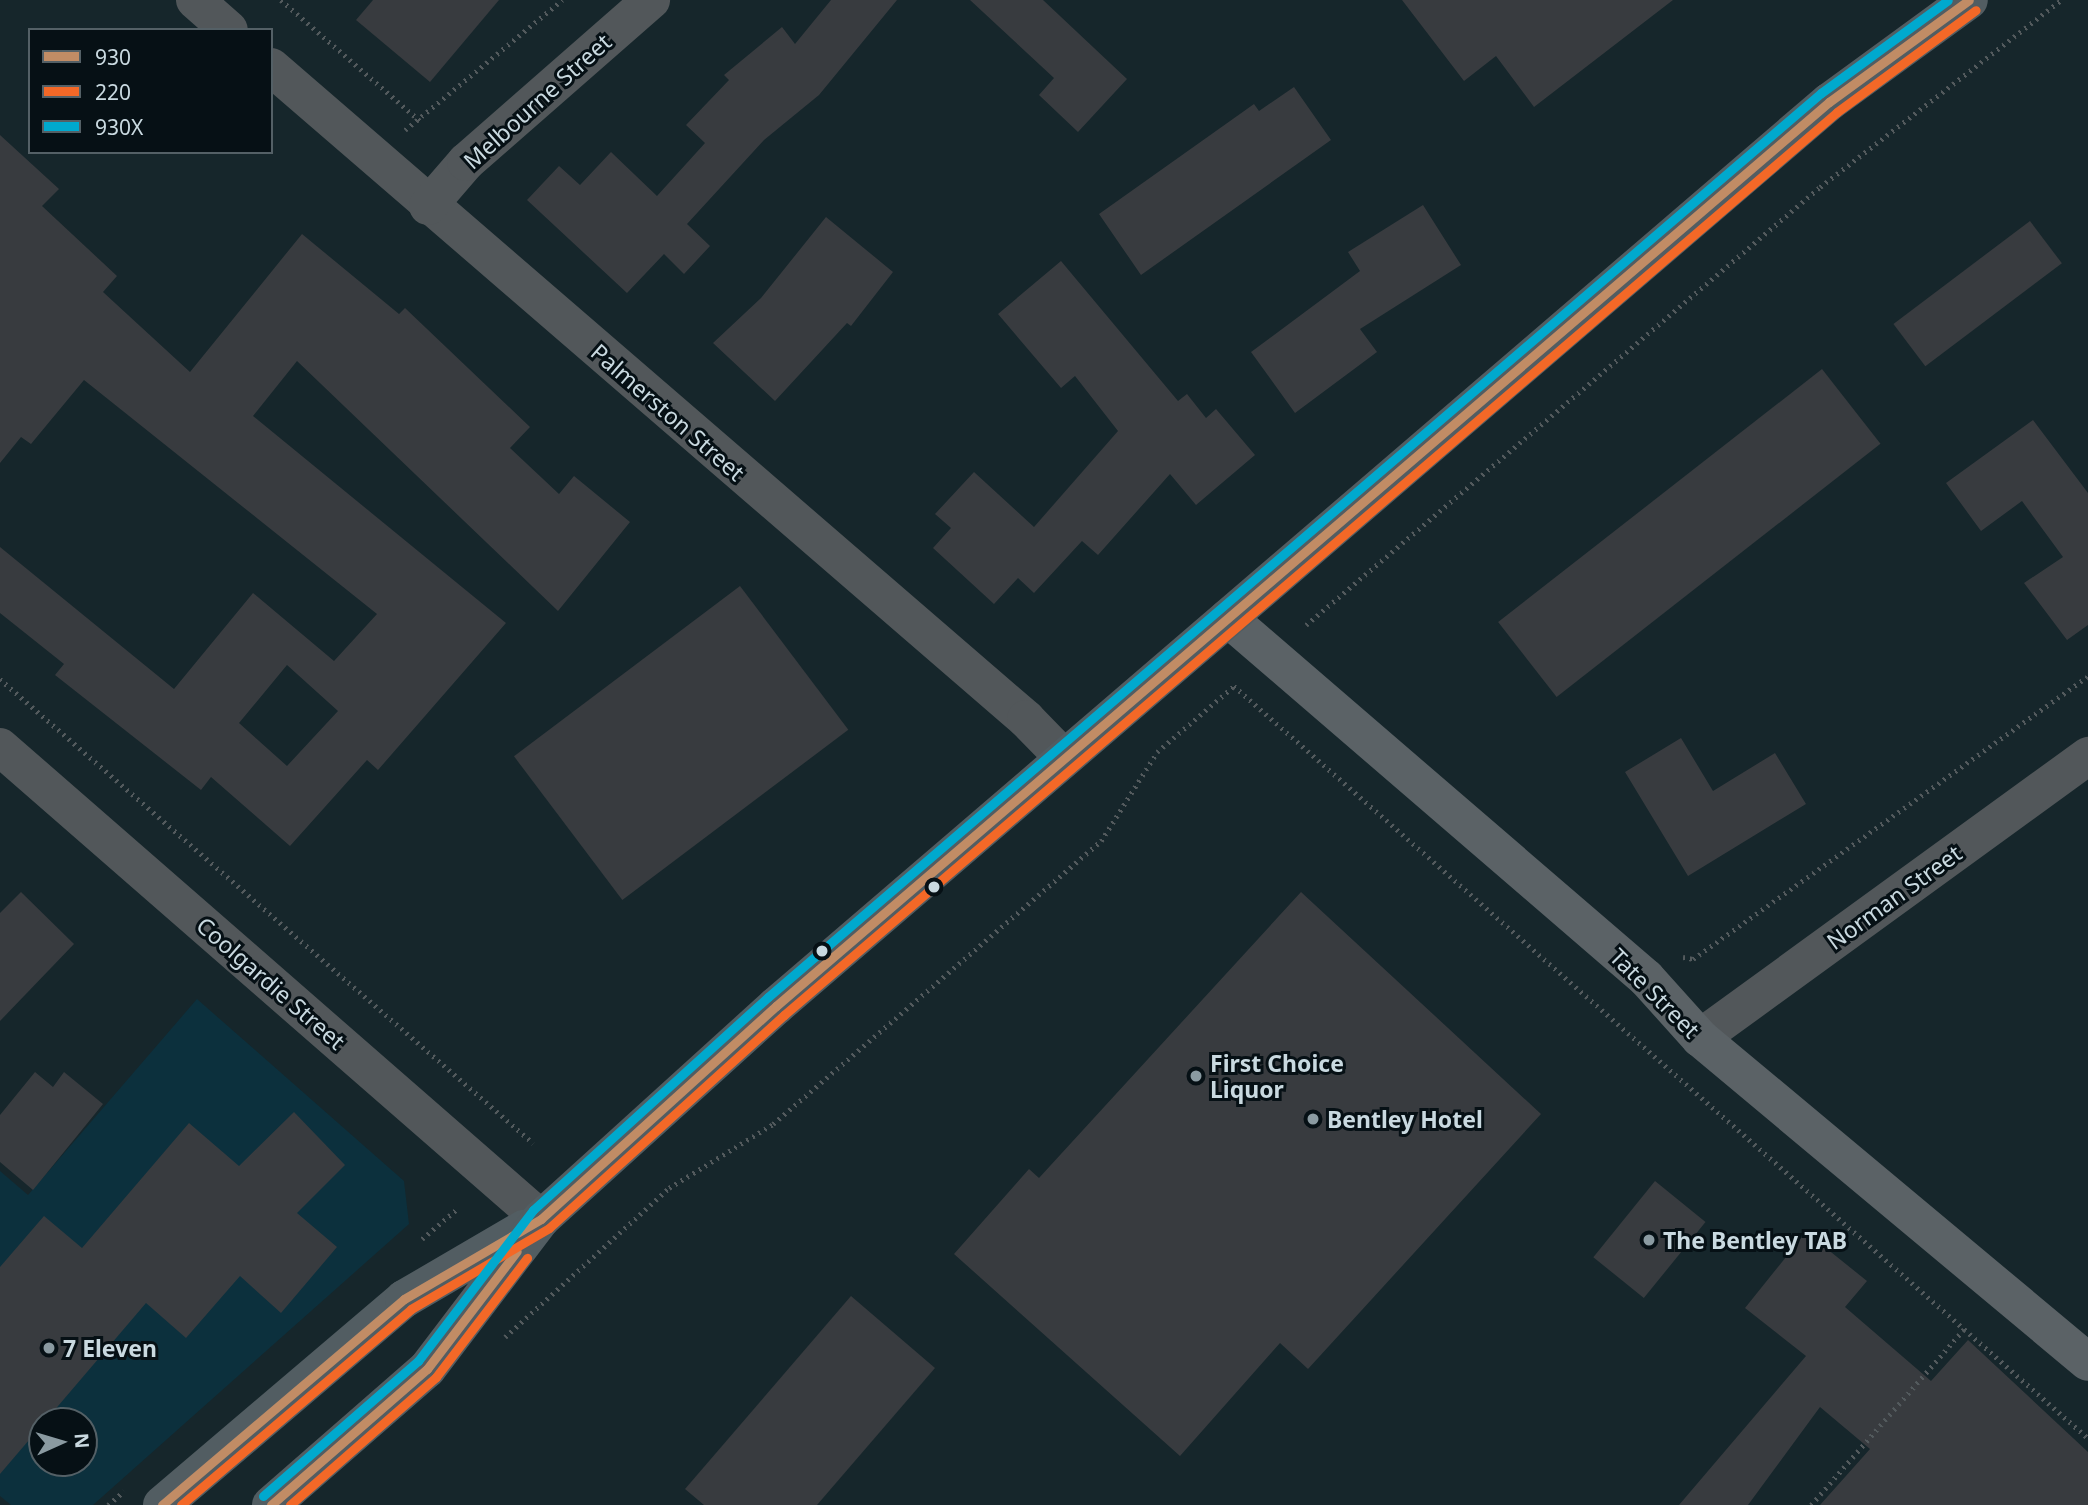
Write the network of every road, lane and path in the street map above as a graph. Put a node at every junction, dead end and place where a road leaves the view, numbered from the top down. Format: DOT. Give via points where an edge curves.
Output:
graph roads {
  1 [pos="195,0"];
  2 [pos="281,0"];
  3 [pos="562,0"];
  4 [pos="651,0"];
  5 [pos="1969,0"];
  6 [pos="2061,0"];
  7 [pos="227,28"];
  8 [pos="273,69"];
  9 [pos="420,121"];
  10 [pos="399,135"];
  11 [pos="428,206"];
  12 [pos="1228,618"];
  13 [pos="1306,625"];
  14 [pos="2088,676"];
  15 [pos="0,679"];
  16 [pos="0,747"];
  17 [pos="2088,756"];
  18 [pos="1064,758"];
  19 [pos="1646,978"];
  20 [pos="1600,1008"];
  21 [pos="1700,1038"];
  22 [pos="533,1143"];
  23 [pos="541,1219"];
  24 [pos="1964,1329"];
  25 [pos="496,1345"];
  26 [pos="2088,1362"];
  27 [pos="2088,1438"];
  28 [pos="162,1505"];
  29 [pos="271,1505"];
  30 [pos="1811,1505"];
  1 -- 7 [label="street"];
  2 -- 9 [label="path"];
  3 -- 9 [label="path"];
  4 -- 11 [label="street, Melbourne Street" via="467,162"];
  5 -- 12 [label="highway" via="1829,102"];
  6 -- 13 [label="path" via="1820,187"];
  8 -- 11 [label="street, Palmerston Street"];
  9 -- 10 [label="path"];
  11 -- 18 [label="street, Palmerston Street" via="1026,719"];
  12 -- 18 [label="highway"];
  12 -- 19 [label="street, Tate Street"];
  14 -- 19 [label="path" via="1693,959 1671,954"];
  15 -- 22 [label="path"];
  16 -- 23 [label="street, Coolgardie Street"];
  17 -- 21 [label="street, Norman Street"];
  18 -- 23 [label="highway" via="776,1006"];
  19 -- 20 [label="path"];
  19 -- 21 [label="street, Tate Street"];
  20 -- 24 [label="path"];
  20 -- 25 [label="path" via="1234,687 1157,752 1101,841 773,1124 669,1188"];
  21 -- 26 [label="street, Tate Street"];
  23 -- 28 [label="highway" via="404,1299"];
  23 -- 29 [label="highway" via="426,1369"];
  24 -- 27 [label="path"];
  24 -- 30 [label="path"];
}
